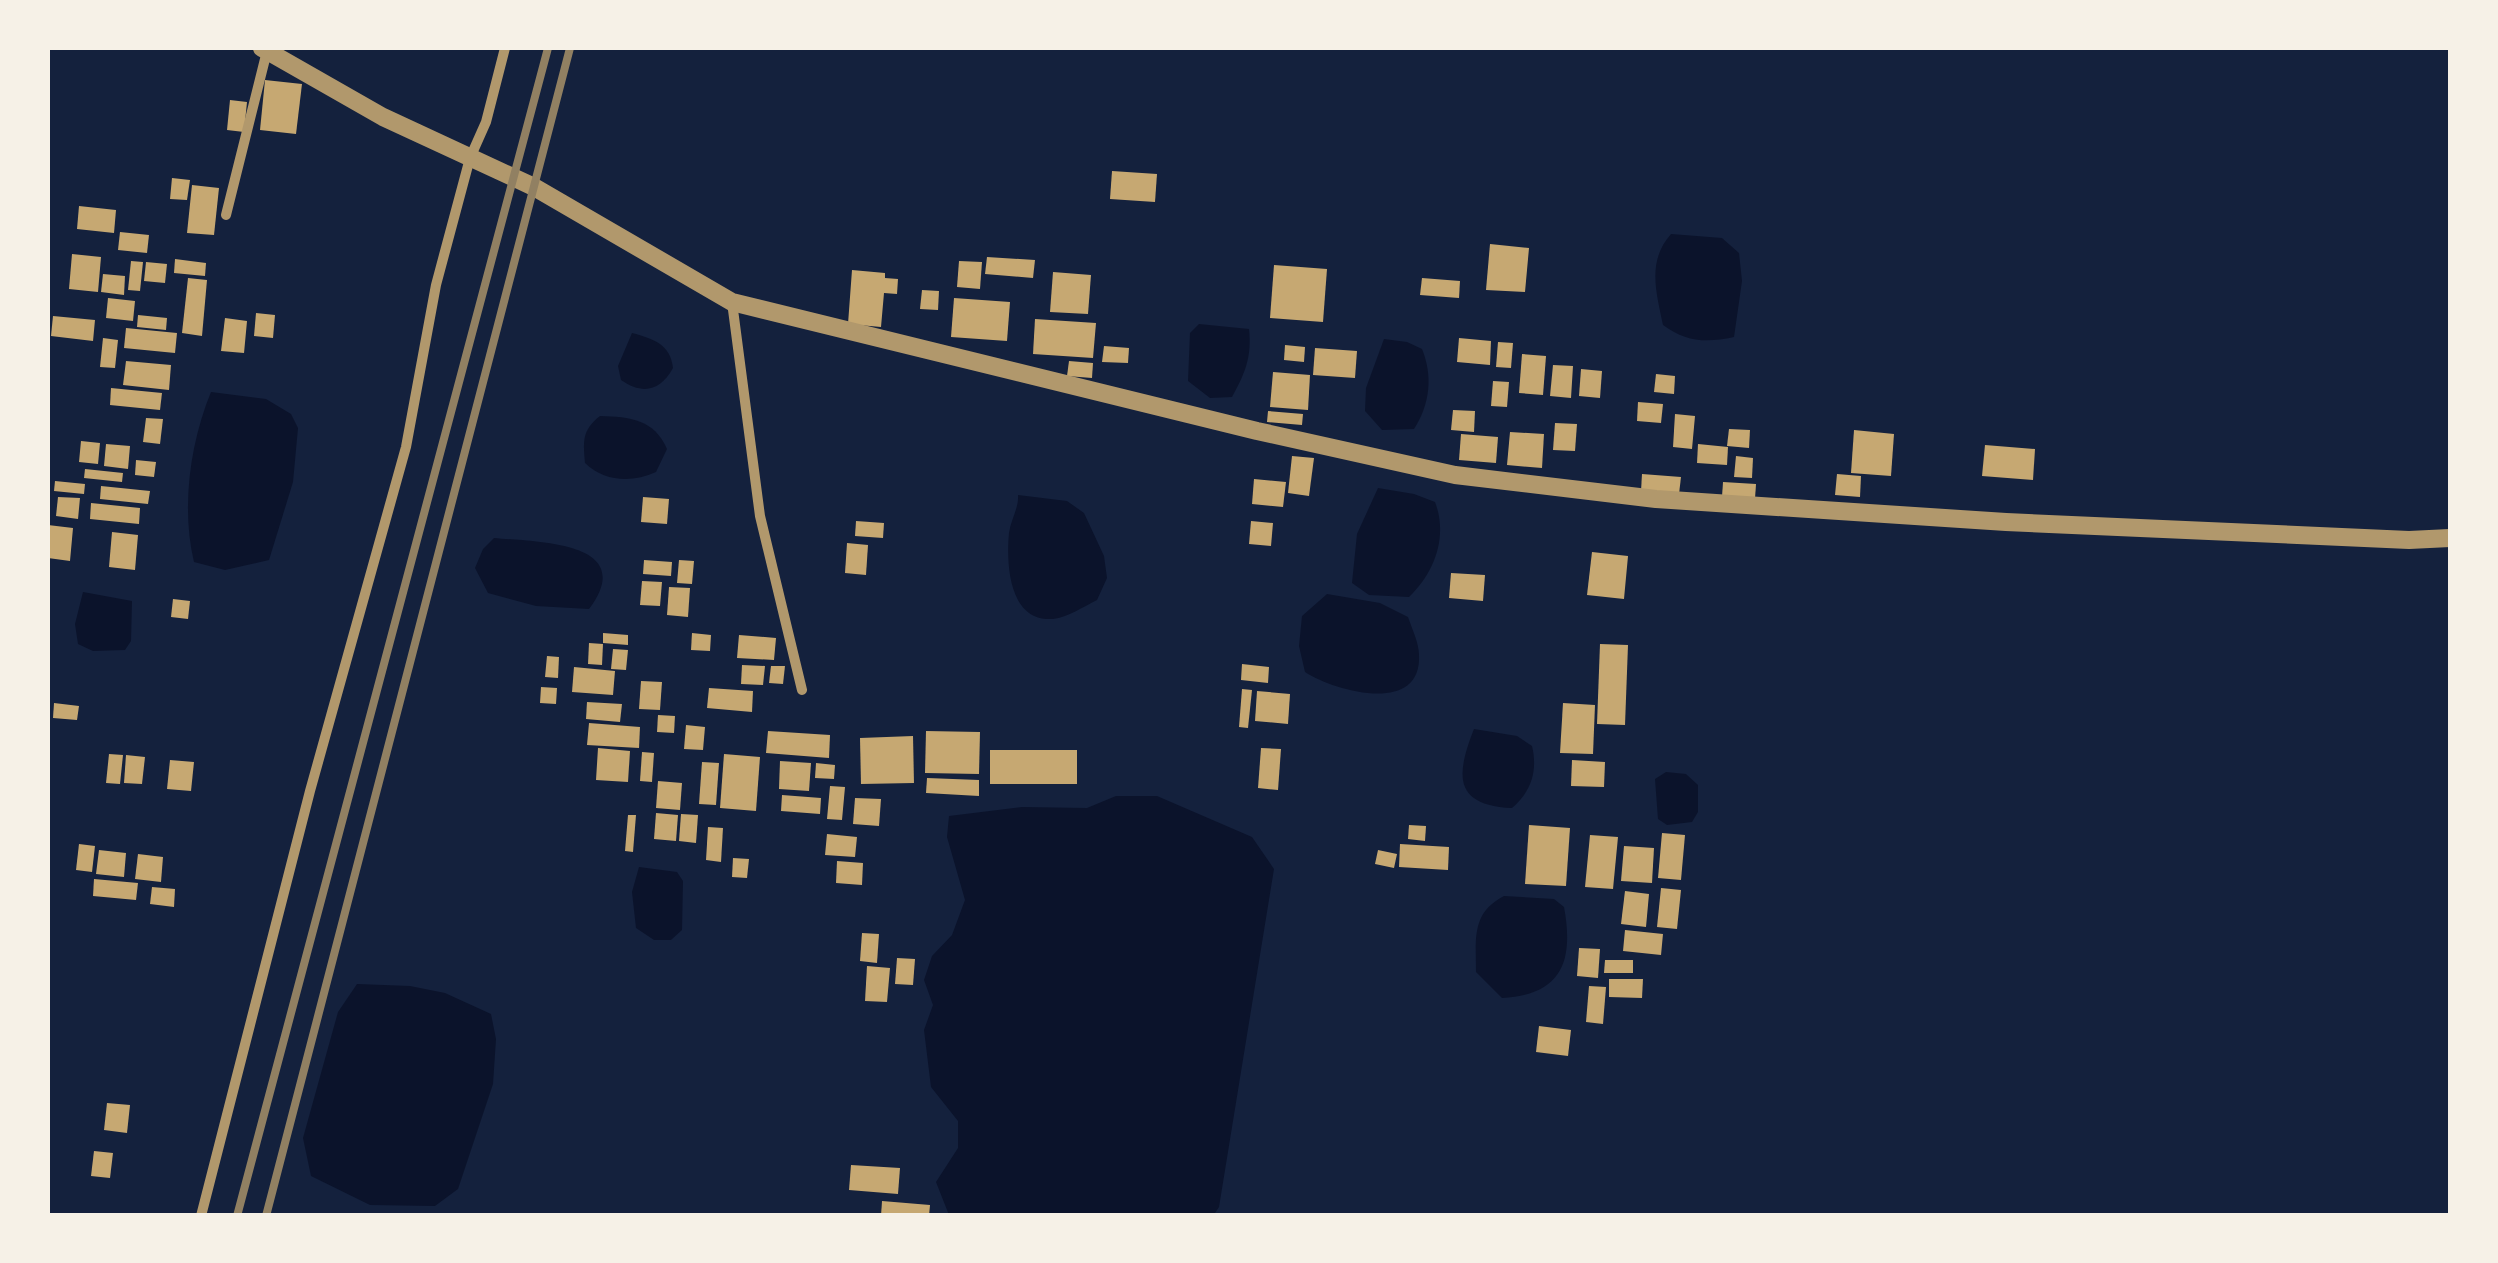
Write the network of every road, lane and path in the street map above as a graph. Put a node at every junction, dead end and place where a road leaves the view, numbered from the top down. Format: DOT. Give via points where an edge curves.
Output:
graph roads {
  1 [pos="505,48"];
  2 [pos="264,49"];
  3 [pos="470,158"];
  4 [pos="226,215"];
  5 [pos="732,302"];
  6 [pos="2450,538"];
  7 [pos="802,690"];
  8 [pos="201,1216"];
  1 -- 3 [label="street"];
  2 -- 3 [label="street"];
  2 -- 4 [label="street"];
  3 -- 5 [label="street" via="534,187"];
  3 -- 8 [label="street" via="436,285 406,448"];
  5 -- 6 [label="street" via="1455,475 1656,499 2006,522"];
  5 -- 7 [label="street" via="760,516"];
}
